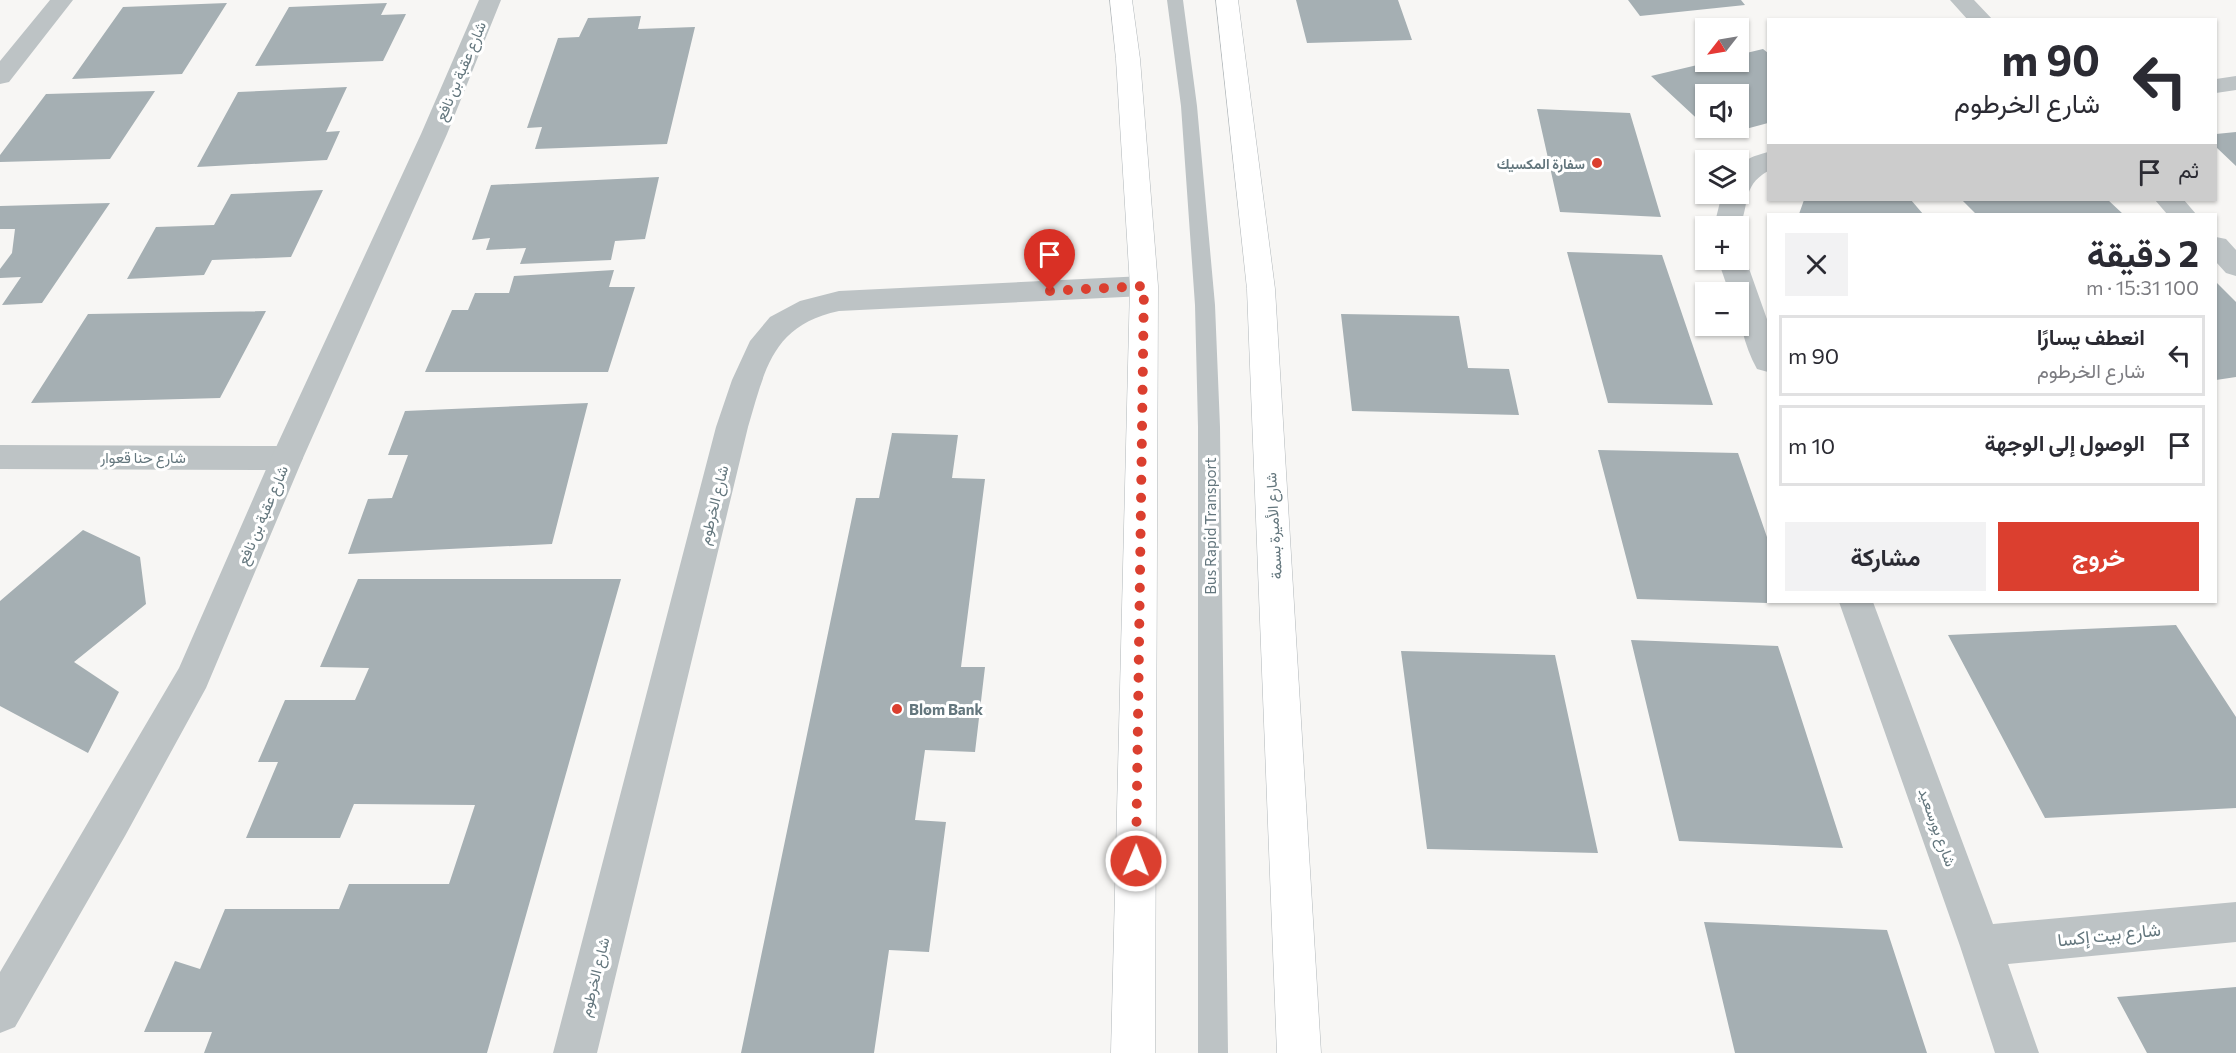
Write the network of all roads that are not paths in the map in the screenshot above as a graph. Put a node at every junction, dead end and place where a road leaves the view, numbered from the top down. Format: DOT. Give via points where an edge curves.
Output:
graph roads {
  1 [pos="62,0"];
  2 [pos="490,0"];
  3 [pos="1121,0"];
  4 [pos="1175,0"];
  5 [pos="1227,0"];
  6 [pos="1961,0"];
  7 [pos="1980,18"];
  8 [pos="0,77"];
  9 [pos="2236,84"];
  10 [pos="2217,86"];
  11 [pos="1767,161"];
  12 [pos="1749,173"];
  13 [pos="2169,201"];
  14 [pos="2182,213"];
  15 [pos="2217,247"];
  16 [pos="2236,267"];
  17 [pos="1736,270"];
  18 [pos="1144,286"];
  19 [pos="1767,358"];
  20 [pos="0,457"];
  21 [pos="287,458"];
  22 [pos="1856,603"];
  23 [pos="2236,922"];
  24 [pos="1981,946"];
  25 [pos="0,1012"];
  26 [pos="574,1053"];
  27 [pos="1133,1053"];
  28 [pos="1213,1053"];
  29 [pos="1299,1053"];
  30 [pos="2017,1053"];
  1 -- 8 [label="street"];
  2 -- 21 [label="street, شارع عقبة بن نافع" via="434,134"];
  3 -- 18 [label="main road"];
  4 -- 28 [label="lane, Bus Rapid Transport" via="1189,106 1205,305"];
  5 -- 29 [label="main road, شارع الأميرة بسمة" via="1261,289"];
  6 -- 7 [label="street"];
  9 -- 10 [label="street"];
  11 -- 12 [label="street"];
  13 -- 14 [label="street"];
  15 -- 16 [label="street"];
  17 -- 19 [label="street"];
  18 -- 26 [label="street, شارع الخرطوم" via="839,301 793,315 775,329 755,358 732,427"];
  18 -- 27 [label="main road"];
  20 -- 21 [label="street, شارع حنا قعوار"];
  21 -- 25 [label="street, شارع عقبة بن نافع" via="193,677"];
  22 -- 24 [label="street, شارع بورسعيد"];
  23 -- 24 [label="street, شارع بيت إكسا"];
  24 -- 30 [label="street, شارع بورسعيد"];
}
